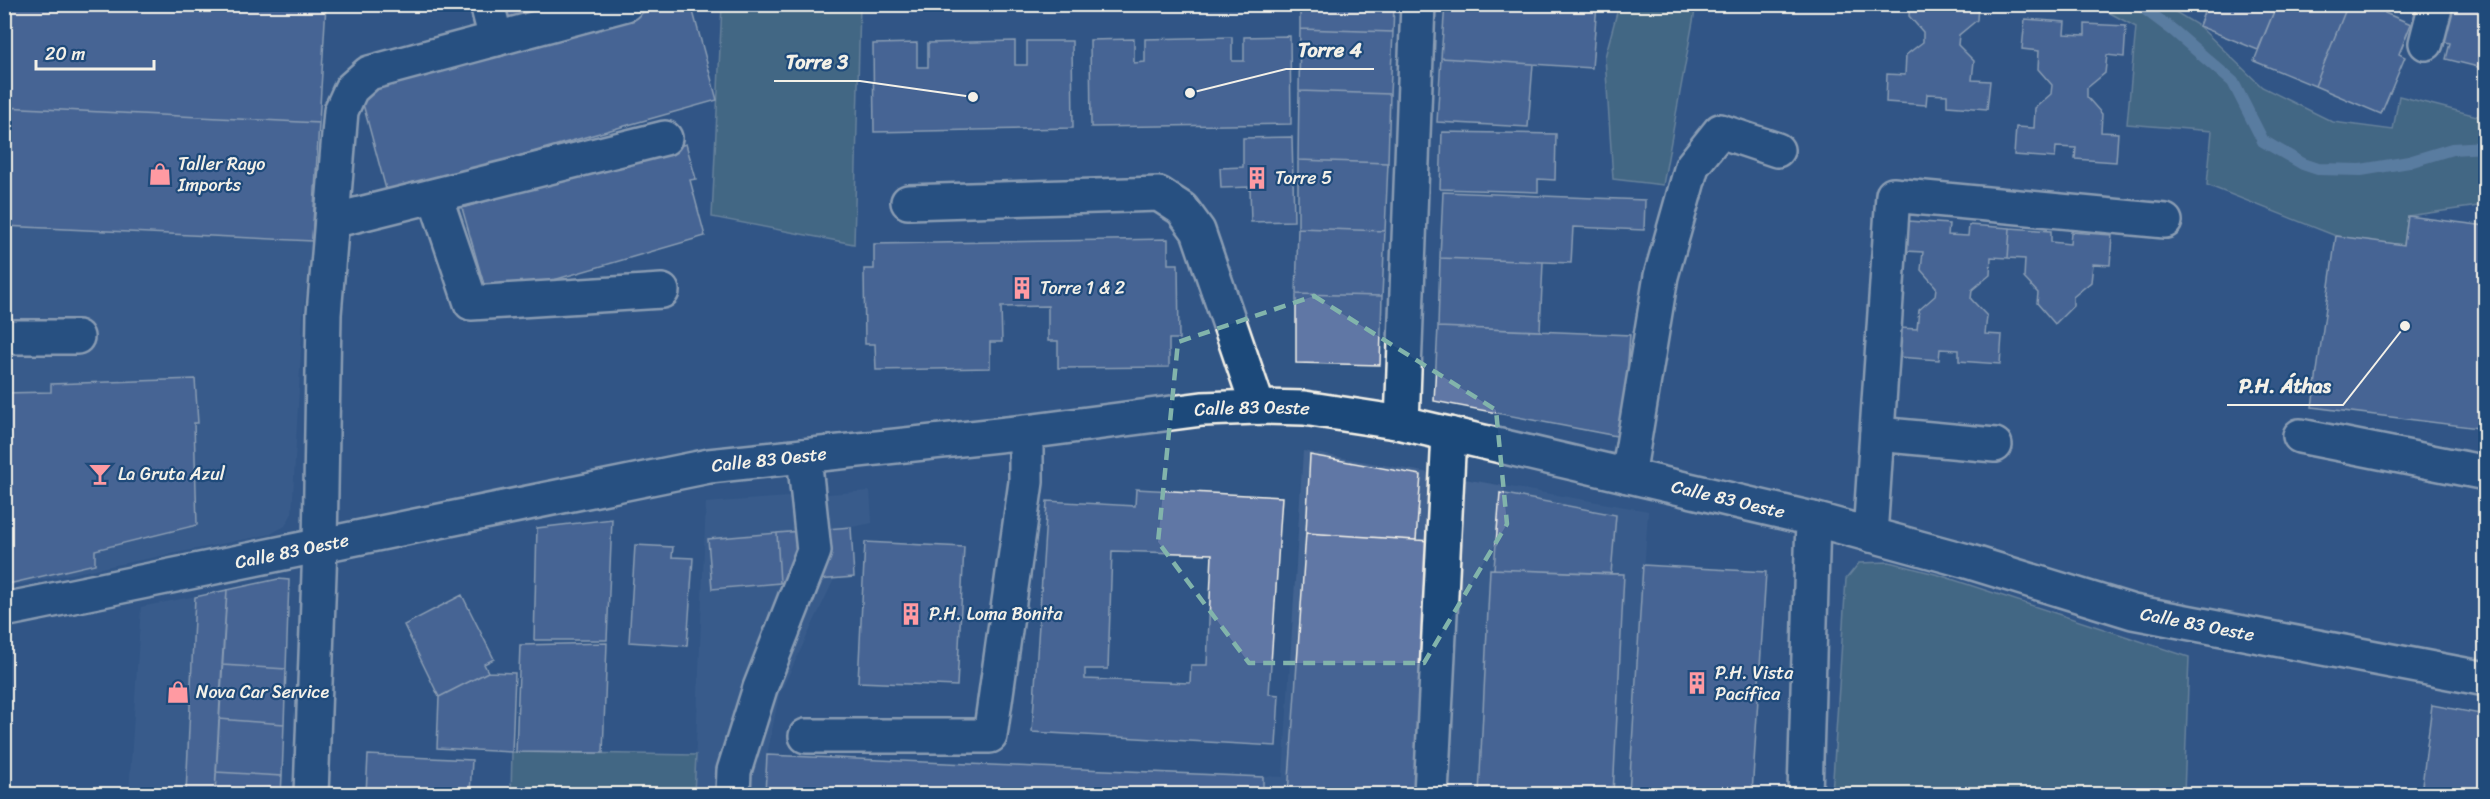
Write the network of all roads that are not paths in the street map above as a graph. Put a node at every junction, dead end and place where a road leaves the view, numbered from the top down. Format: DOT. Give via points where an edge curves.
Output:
graph roads {
  1 [pos="487,4"];
  2 [pos="626,4"];
  3 [pos="1418,4"];
  4 [pos="2436,4"];
  5 [pos="496,39"];
  6 [pos="2426,43"];
  7 [pos="665,138"];
  8 [pos="1777,150"];
  9 [pos="435,196"];
  10 [pos="908,202"];
  11 [pos="332,221"];
  12 [pos="2165,221"];
  13 [pos="662,291"];
  14 [pos="4,337"];
  15 [pos="77,337"];
  16 [pos="1258,407"];
  17 [pos="1402,423"];
  18 [pos="1026,432"];
  19 [pos="1449,434"];
  20 [pos="1877,434"];
  21 [pos="2300,436"];
  22 [pos="1995,445"];
  23 [pos="804,456"];
  24 [pos="2486,473"];
  25 [pos="1628,476"];
  26 [pos="1813,519"];
  27 [pos="1870,535"];
  28 [pos="320,546"];
  29 [pos="4,610"];
  30 [pos="2486,679"];
  31 [pos="807,736"];
  32 [pos="311,795"];
  33 [pos="733,795"];
  34 [pos="1431,795"];
  35 [pos="1805,795"];
  1 -- 5 [label="street"];
  2 -- 5 [label="street"];
  3 -- 17 [label="street"];
  4 -- 6 [label="street"];
  5 -- 11 [label="street" via="369,73 351,89 341,111"];
  7 -- 9 [label="street"];
  8 -- 25 [label="street" via="1720,131 1692,166 1660,276"];
  9 -- 11 [label="street"];
  9 -- 13 [label="street" via="471,303"];
  10 -- 16 [label="street" via="1159,194 1182,209 1198,231"];
  11 -- 28 [label="street" via="324,314"];
  12 -- 20 [label="street" via="1893,195"];
  14 -- 15 [label="street"];
  16 -- 17 [label="street, Calle 83 Oeste" via="1304,408"];
  16 -- 18 [label="street, Calle 83 Oeste" via="1202,409"];
  17 -- 19 [label="street, Calle 83 Oeste"];
  18 -- 23 [label="street, Calle 83 Oeste"];
  18 -- 31 [label="street" via="1026,482 990,736"];
  19 -- 25 [label="street, Calle 83 Oeste"];
  19 -- 34 [label="street"];
  20 -- 22 [label="street"];
  20 -- 27 [label="street"];
  21 -- 24 [label="street"];
  23 -- 28 [label="street, Calle 83 Oeste" via="709,466"];
  23 -- 33 [label="street" via="814,551 760,688 734,771"];
  25 -- 26 [label="street, Calle 83 Oeste"];
  26 -- 27 [label="street, Calle 83 Oeste"];
  26 -- 35 [label="street"];
  27 -- 30 [label="street, Calle 83 Oeste" via="2133,612"];
  28 -- 29 [label="street, Calle 83 Oeste"];
  28 -- 32 [label="street"];
}
